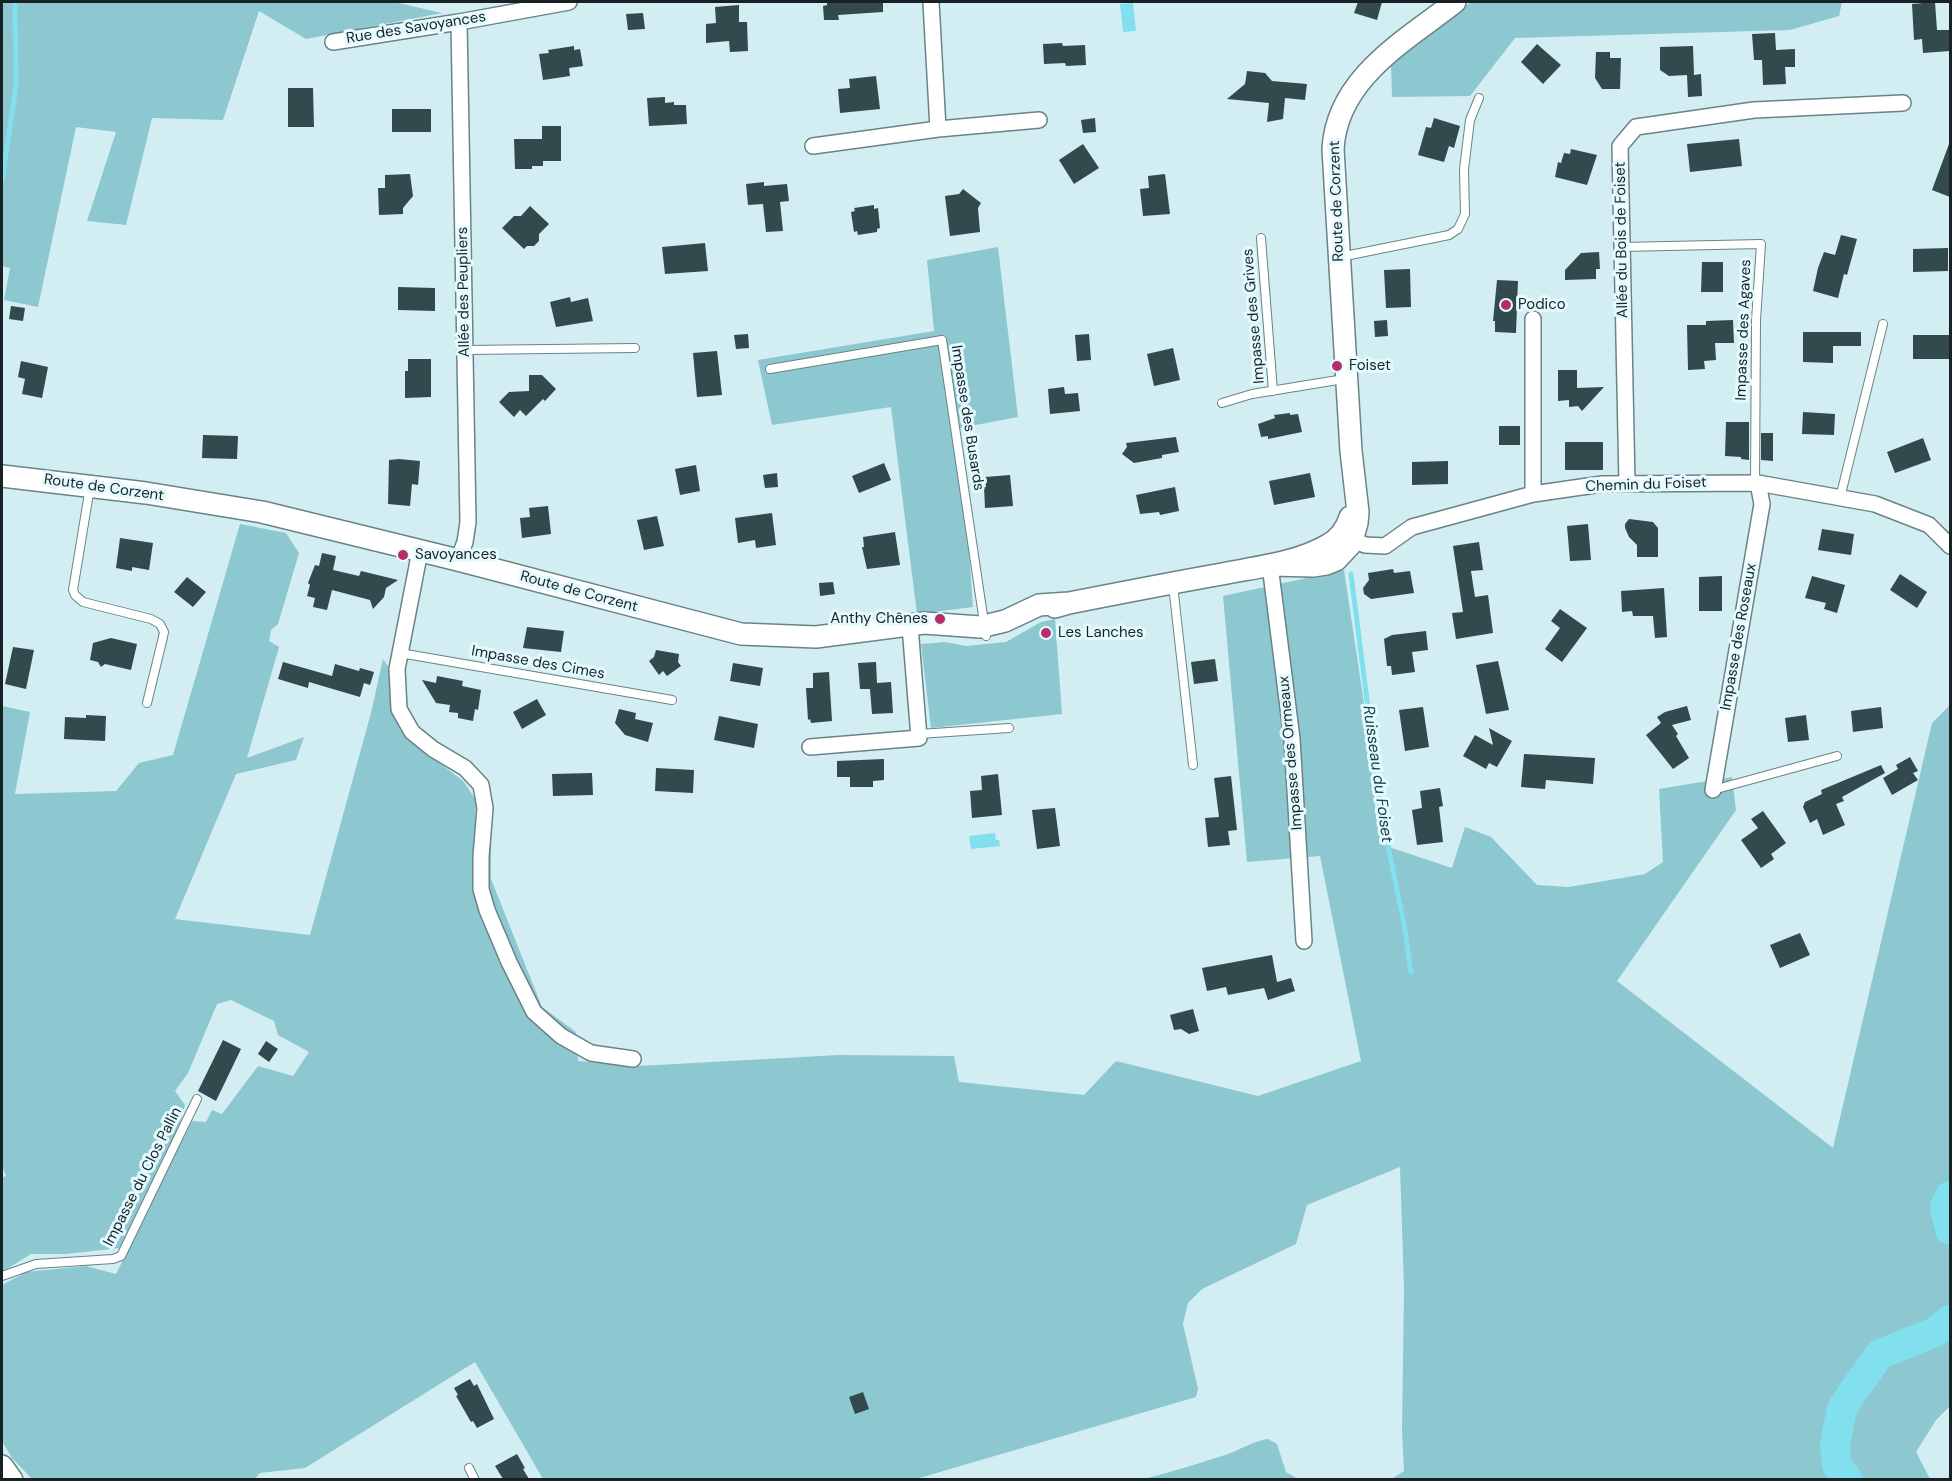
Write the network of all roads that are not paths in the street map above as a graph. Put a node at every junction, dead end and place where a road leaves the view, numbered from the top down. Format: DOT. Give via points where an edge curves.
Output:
graph roads {
  1 [pos="569,2"];
  2 [pos="932,2"];
  3 [pos="1455,2"];
  4 [pos="459,22"];
  5 [pos="333,42"];
  6 [pos="1479,98"];
  7 [pos="1903,103"];
  8 [pos="1039,120"];
  9 [pos="938,129"];
  10 [pos="813,146"];
  11 [pos="1261,238"];
  12 [pos="1622,247"];
  13 [pos="1339,257"];
  14 [pos="1533,320"];
  15 [pos="1882,324"];
  16 [pos="635,348"];
  17 [pos="465,350"];
  18 [pos="770,369"];
  19 [pos="1346,379"];
  20 [pos="1274,391"];
  21 [pos="1222,403"];
  22 [pos="2,476"];
  23 [pos="1756,483"];
  24 [pos="1627,484"];
  25 [pos="90,485"];
  26 [pos="1533,494"];
  27 [pos="1840,498"];
  28 [pos="1348,536"];
  29 [pos="1950,546"];
  30 [pos="420,550"];
  31 [pos="458,560"];
  32 [pos="1270,565"];
  33 [pos="1173,583"];
  34 [pos="910,626"];
  35 [pos="985,631"];
  36 [pos="400,653"];
  37 [pos="672,700"];
  38 [pos="147,703"];
  39 [pos="1009,728"];
  40 [pos="919,734"];
  41 [pos="810,747"];
  42 [pos="1837,756"];
  43 [pos="1193,765"];
  44 [pos="1713,790"];
  45 [pos="1305,941"];
  46 [pos="633,1059"];
  47 [pos="197,1099"];
  48 [pos="2,1276"];
  49 [pos="2,1466"];
  50 [pos="469,1468"];
  51 [pos="12,1479"];
  52 [pos="475,1479"];
  1 -- 4 [label="street, Rue des Savoyances"];
  2 -- 9 [label="street"];
  3 -- 13 [label="street, Route de Corzent" via="1375,65 1344,105 1333,149"];
  4 -- 5 [label="street, Rue des Savoyances"];
  4 -- 17 [label="street, Allée des Peupliers"];
  6 -- 13 [label="lane" via="1470,120 1464,169 1465,214 1458,229 1449,235"];
  7 -- 12 [label="street, Allée du Bois de Foiset" via="1754,110 1636,127 1620,146"];
  8 -- 9 [label="street"];
  9 -- 10 [label="street"];
  11 -- 20 [label="lane, Impasse des Grives"];
  12 -- 23 [label="lane, Impasse des Agaves" via="1761,244 1756,320"];
  12 -- 24 [label="street, Allée du Bois de Foiset"];
  13 -- 19 [label="street, Route de Corzent"];
  14 -- 26 [label="street"];
  15 -- 27 [label="lane"];
  16 -- 17 [label="lane"];
  17 -- 31 [label="street, Allée des Peupliers" via="468,522"];
  18 -- 35 [label="lane, Impasse des Busards" via="942,340"];
  19 -- 20 [label="lane"];
  19 -- 28 [label="street, Route de Corzent" via="1358,512 1357,529"];
  20 -- 21 [label="lane"];
  22 -- 25 [label="street, Route de Corzent"];
  23 -- 24 [label="street, Chemin du Foiset"];
  23 -- 27 [label="street, Chemin du Foiset"];
  23 -- 44 [label="street, Impasse des Roseaux" via="1762,504"];
  24 -- 26 [label="street, Chemin du Foiset"];
  25 -- 30 [label="street, Route de Corzent" via="243,508"];
  25 -- 38 [label="lane" via="73,590 83,602 160,624 164,632"];
  26 -- 28 [label="street, Chemin du Foiset" via="1412,527 1385,546 1370,546"];
  27 -- 29 [label="street, Chemin du Foiset" via="1875,504 1929,525"];
  28 -- 32 [label="street, Route de Corzent" via="1341,556 1326,564"];
  30 -- 31 [label="street, Route de Corzent"];
  30 -- 36 [label="street"];
  31 -- 34 [label="street, Route de Corzent" via="741,634 816,637"];
  32 -- 33 [label="street, Route de Corzent"];
  32 -- 45 [label="street, Impasse des Ormeaux" via="1292,739"];
  33 -- 35 [label="street, Route de Corzent" via="1039,605"];
  33 -- 43 [label="lane"];
  34 -- 35 [label="street, Route de Corzent" via="930,623"];
  34 -- 40 [label="street"];
  36 -- 37 [label="lane, Impasse des Cimes"];
  36 -- 46 [label="street" via="399,709 412,732 465,768 481,785 485,808 481,890 509,962 534,1012 561,1036 591,1053"];
  39 -- 40 [label="lane"];
  40 -- 41 [label="street" via="919,738"];
  42 -- 44 [label="lane"];
  47 -- 48 [label="lane, Impasse du Clos Pallin" via="120,1256 36,1264"];
  49 -- 51 [label="street"];
  50 -- 52 [label="lane"];
}
